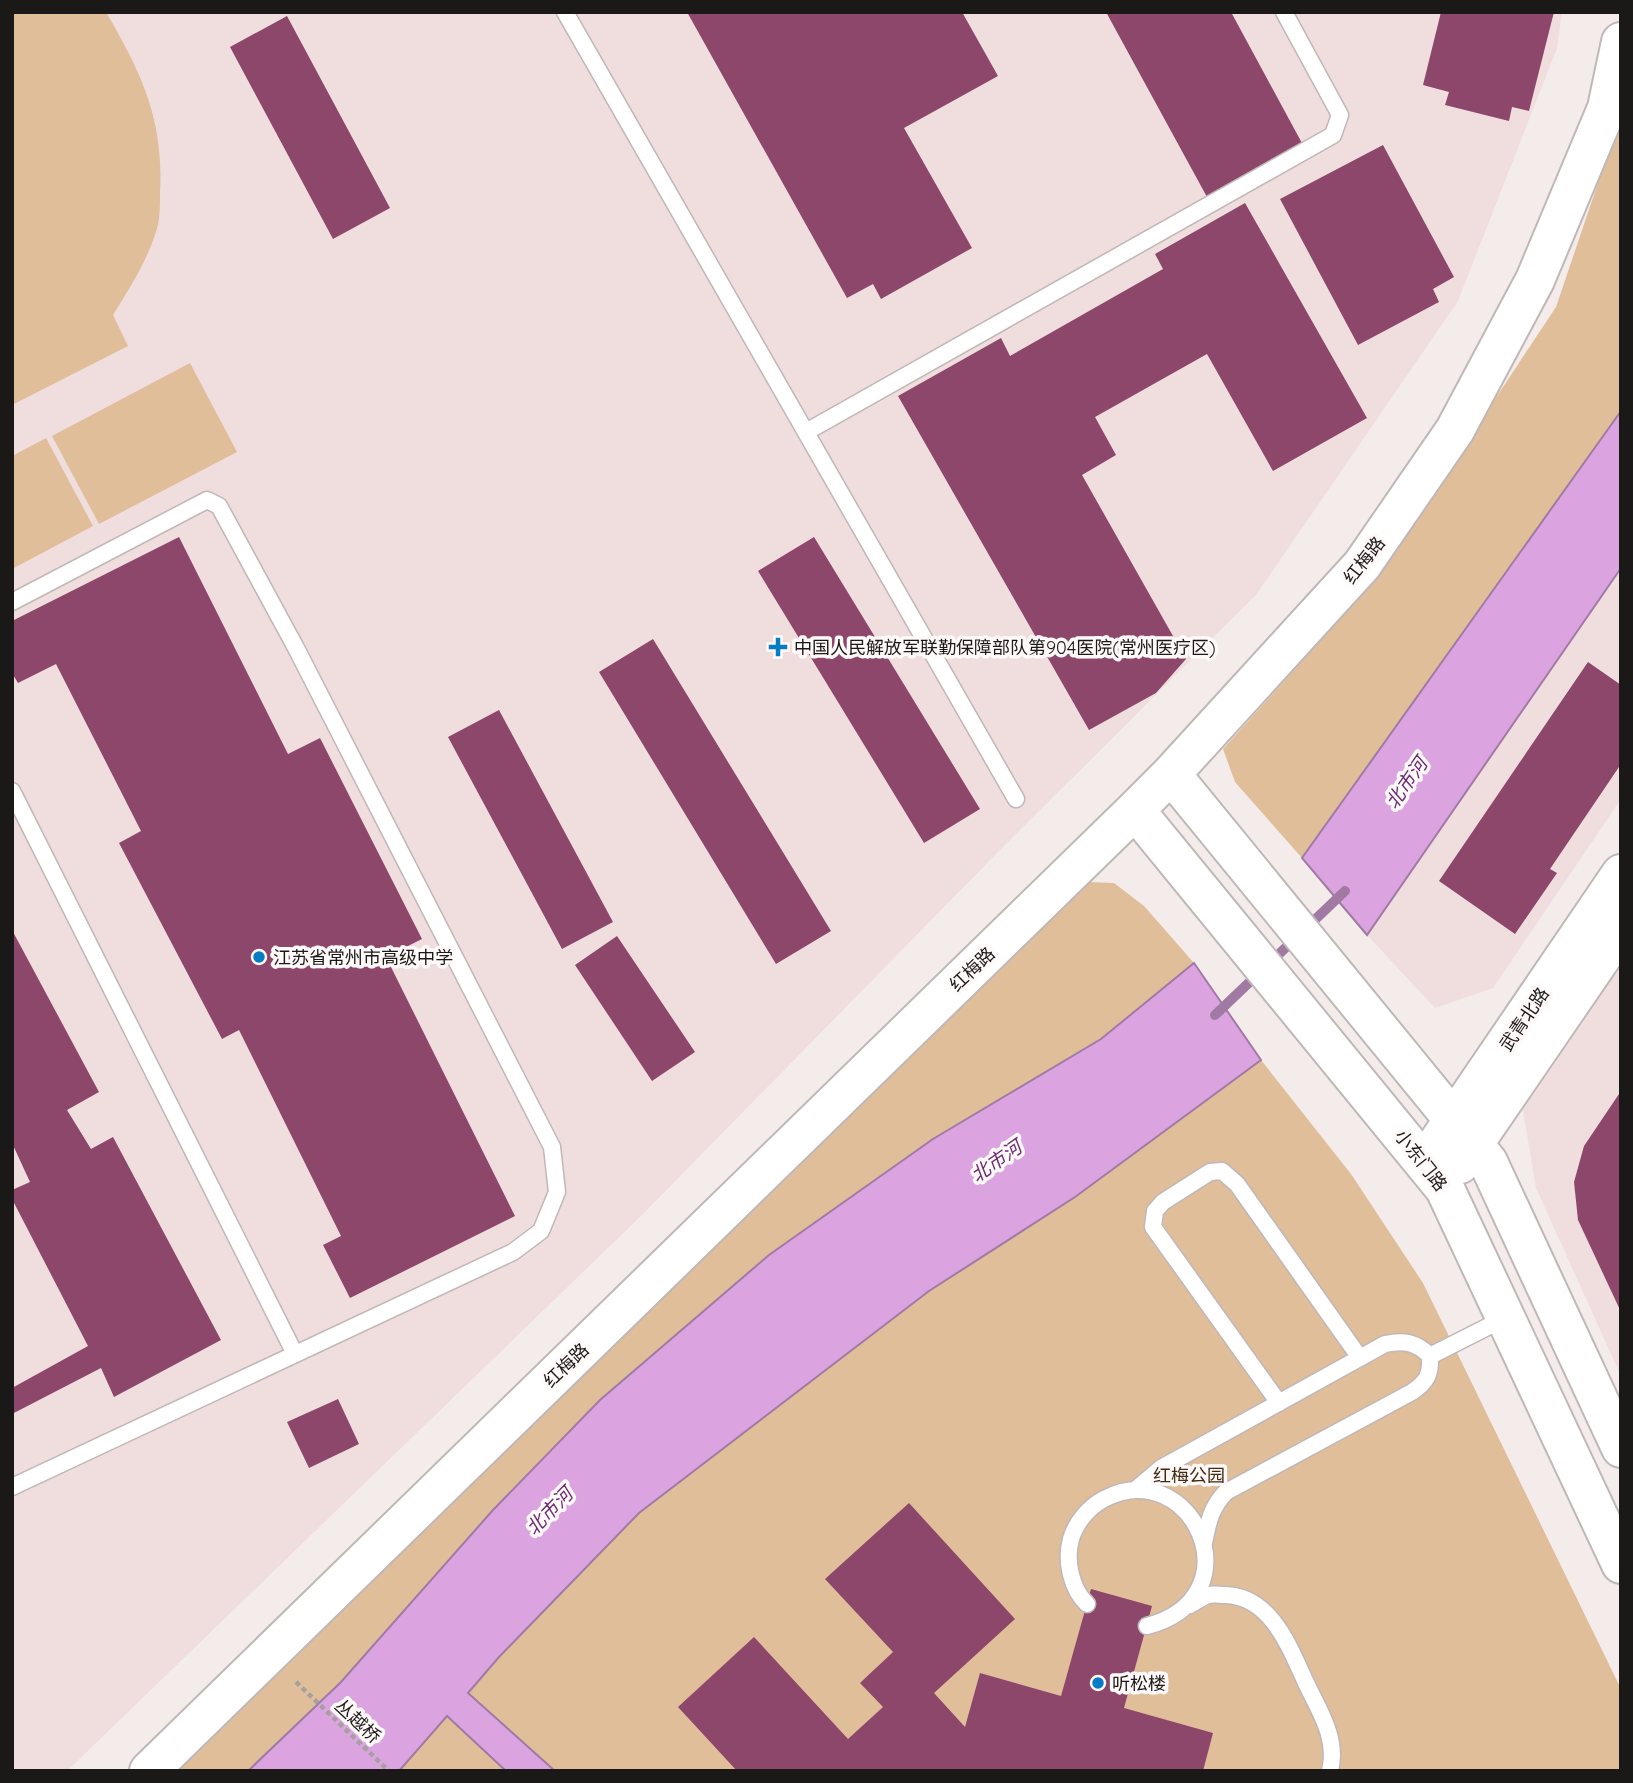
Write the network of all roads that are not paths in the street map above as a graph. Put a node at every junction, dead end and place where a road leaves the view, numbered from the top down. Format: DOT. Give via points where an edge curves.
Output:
graph roads {
  1 [pos="565,12"];
  2 [pos="1284,12"];
  3 [pos="1621,42"];
  4 [pos="806,432"];
  5 [pos="12,602"];
  6 [pos="1171,774"];
  7 [pos="12,791"];
  8 [pos="1016,800"];
  9 [pos="1135,810"];
  10 [pos="1621,874"];
  11 [pos="1621,929"];
  12 [pos="1463,1132"];
  13 [pos="1435,1176"];
  14 [pos="1505,1318"];
  15 [pos="295,1354"];
  16 [pos="1430,1356"];
  17 [pos="1360,1358"];
  18 [pos="1279,1403"];
  19 [pos="1621,1448"];
  20 [pos="12,1487"];
  21 [pos="1135,1490"];
  22 [pos="1204,1543"];
  23 [pos="1621,1564"];
  24 [pos="1206,1567"];
  25 [pos="1235,1595"];
  26 [pos="1087,1604"];
  27 [pos="1185,1608"];
  28 [pos="1147,1626"];
  29 [pos="149,1771"];
  30 [pos="1330,1771"];
  1 -- 4 [label="lane"];
  2 -- 4 [label="lane" via="1340,114 1333,135"];
  3 -- 6 [label="street, 红梅路" via="1606,108 1535,280 1455,429 1362,565"];
  4 -- 8 [label="lane"];
  5 -- 15 [label="lane" via="207,500 219,506 552,1147 557,1192 541,1231 513,1252"];
  6 -- 9 [label="street, 红梅路"];
  6 -- 12 [label="street"];
  7 -- 15 [label="lane"];
  9 -- 13 [label="street, 小东门路"];
  9 -- 29 [label="street, 红梅路"];
  10 -- 12 [label="street, 武青北路"];
  11 -- 12 [label="street, 武青北路"];
  12 -- 13 [label="street, 武青北路"];
  12 -- 19 [label="street" via="1488,1163"];
  13 -- 14 [label="street, 小东门路"];
  14 -- 16 [label="lane"];
  14 -- 23 [label="street, 小东门路"];
  15 -- 20 [label="lane"];
  16 -- 17 [label="lane" via="1420,1346 1401,1340"];
  16 -- 22 [label="lane" via="1431,1371 1424,1384 1412,1392 1226,1492 1209,1516"];
  17 -- 18 [label="lane"];
  17 -- 18 [label="lane" via="1237,1184 1222,1171 1210,1172 1163,1202 1155,1211 1153,1227"];
  18 -- 21 [label="lane" via="1161,1468"];
  21 -- 22 [label="lane" via="1158,1493 1179,1504 1195,1521"];
  21 -- 26 [label="lane" via="1095,1504 1071,1539 1073,1581"];
  22 -- 24 [label="lane"];
  24 -- 25 [label="lane"];
  24 -- 27 [label="lane" via="1199,1589"];
  25 -- 27 [label="lane" via="1208,1595"];
  25 -- 30 [label="lane" via="1271,1617 1286,1641 1329,1732"];
  27 -- 28 [label="lane" via="1166,1621"];
}
